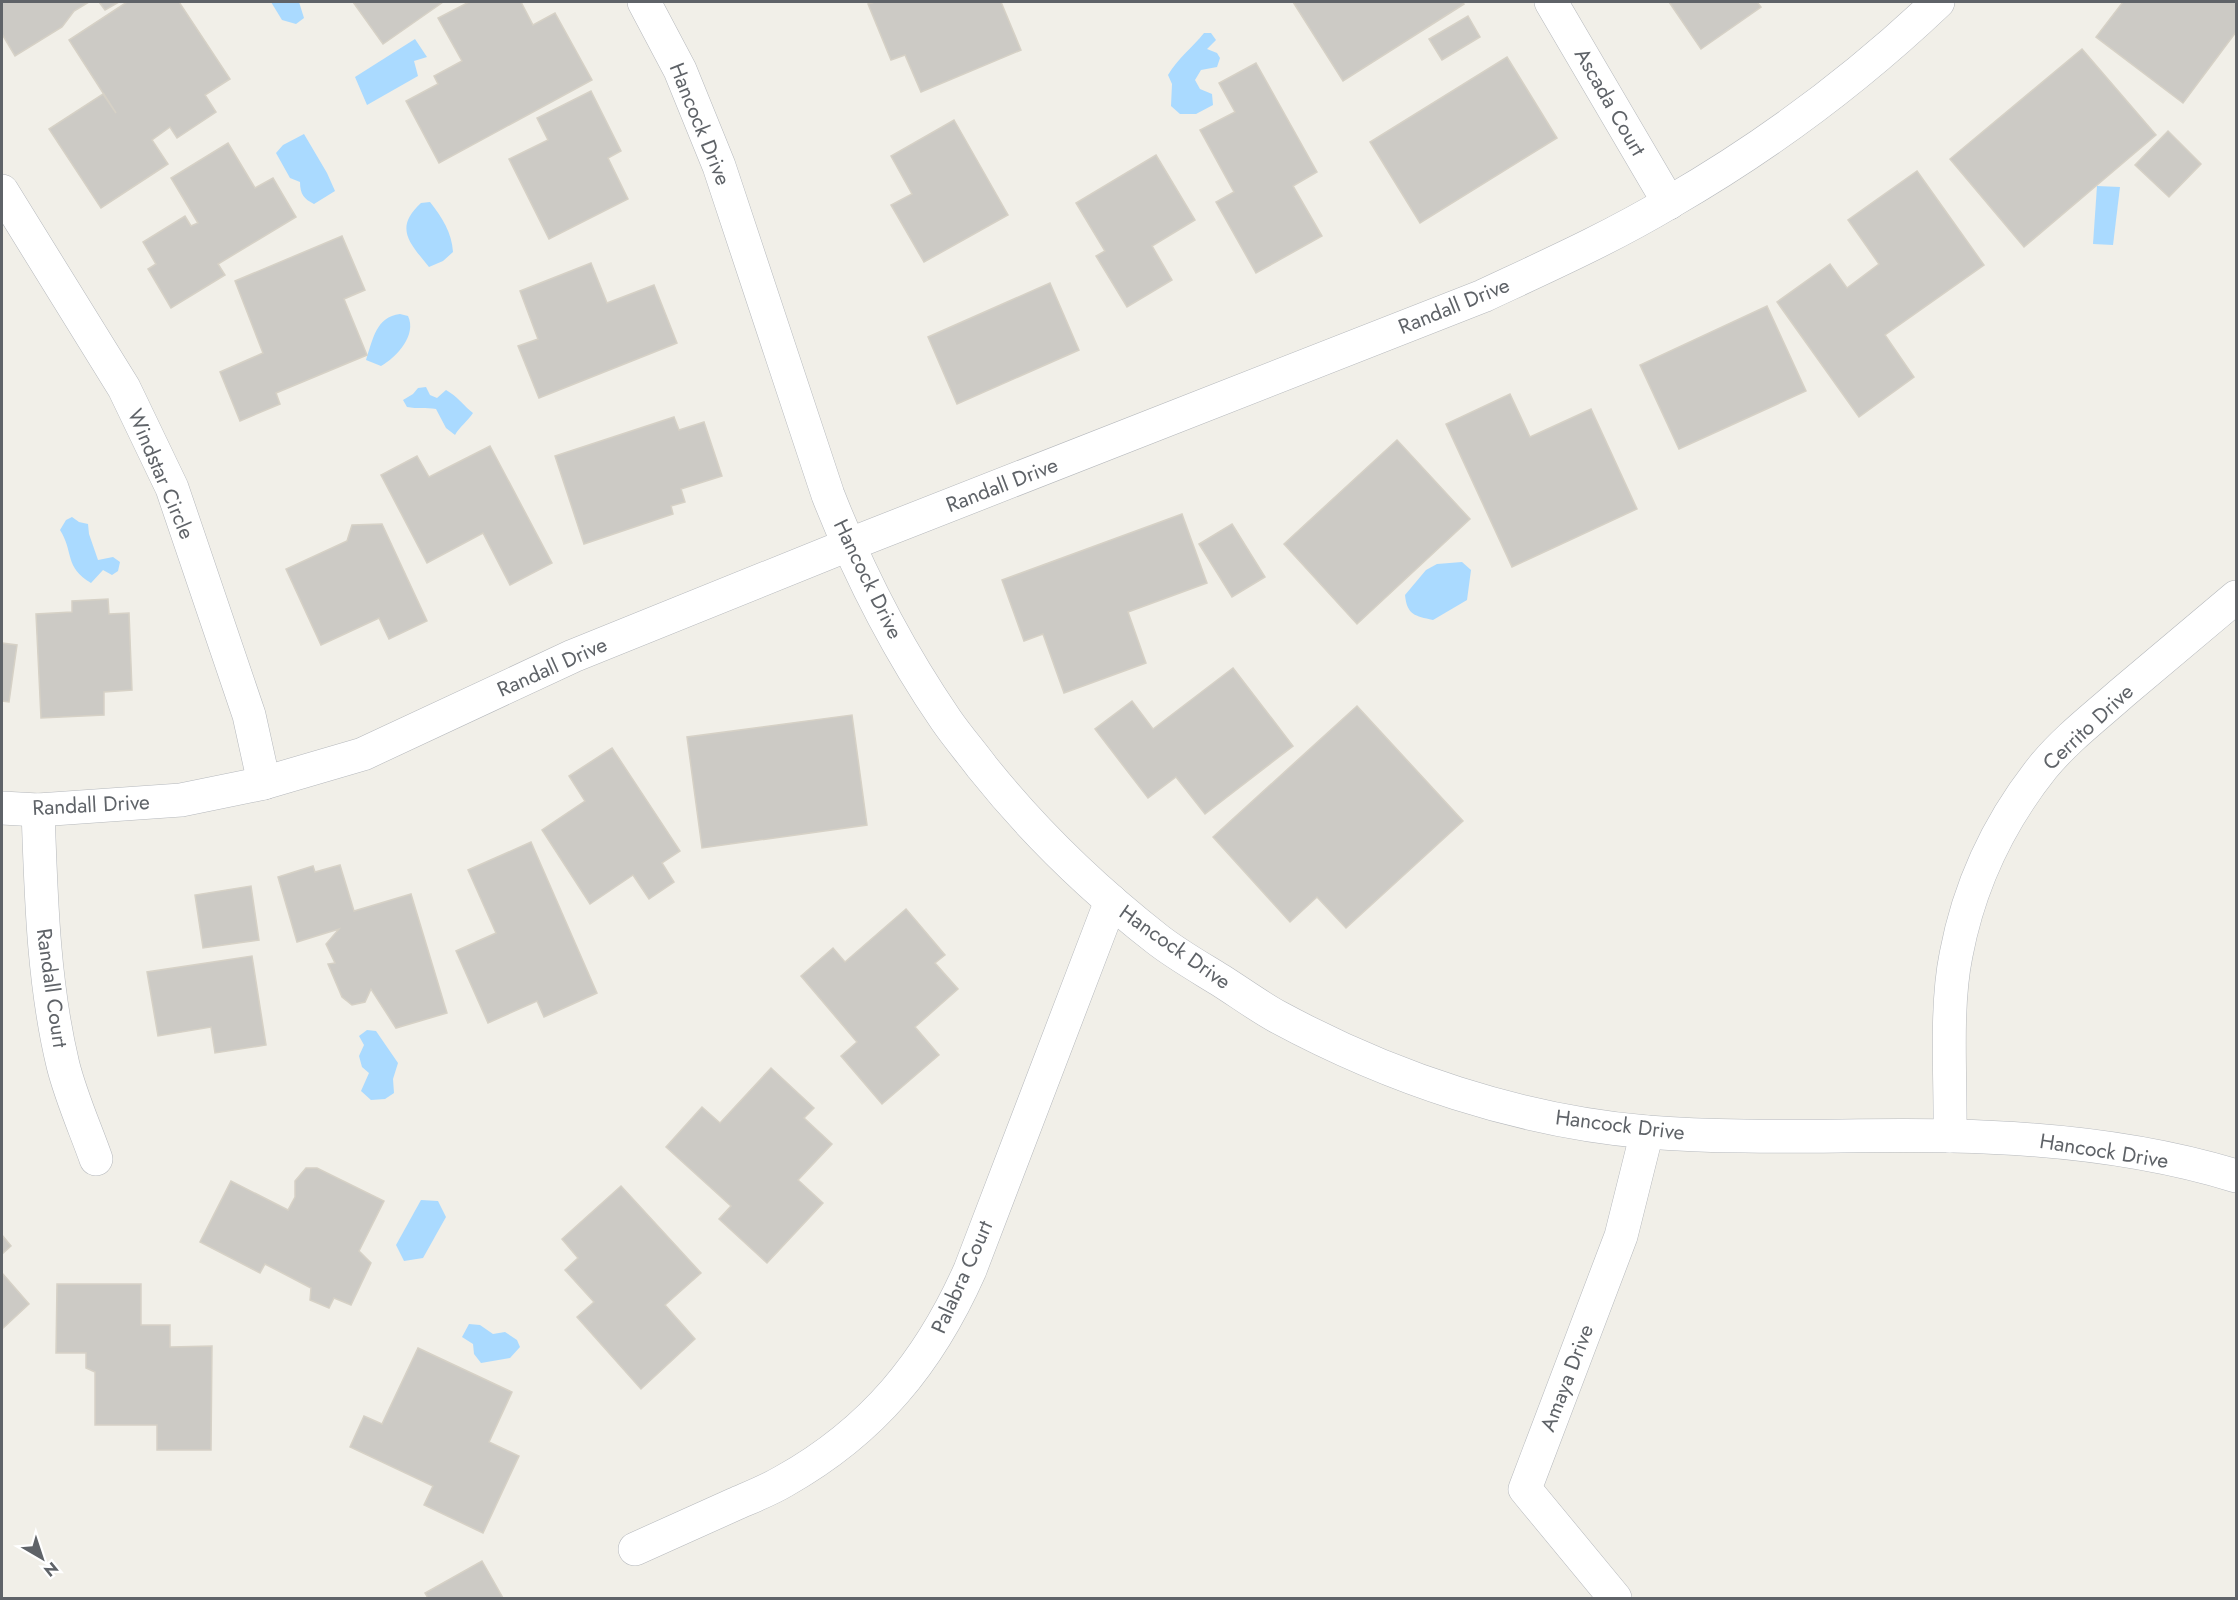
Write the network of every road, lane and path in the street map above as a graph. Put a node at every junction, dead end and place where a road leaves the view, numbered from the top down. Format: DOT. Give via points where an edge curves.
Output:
graph roads {
  1 [pos="644,2"];
  2 [pos="1551,2"];
  3 [pos="1938,2"];
  4 [pos="2,191"];
  5 [pos="1669,203"];
  6 [pos="848,545"];
  7 [pos="2236,597"];
  8 [pos="264,783"];
  9 [pos="2,808"];
  10 [pos="38,810"];
  11 [pos="1110,901"];
  12 [pos="1647,1132"];
  13 [pos="1950,1136"];
  14 [pos="96,1160"];
  15 [pos="2236,1176"];
  16 [pos="635,1549"];
  17 [pos="1615,1599"];
  1 -- 6 [label="street, Hancock Drive" via="680,70 719,166"];
  2 -- 5 [label="street, Ascada Court"];
  3 -- 5 [label="street, Randall Drive" via="1892,45 1808,112"];
  4 -- 8 [label="street, Windstar Circle" via="124,388 172,488 249,715"];
  5 -- 6 [label="street, Randall Drive" via="1581,251 1483,296"];
  6 -- 8 [label="street, Randall Drive" via="573,656 363,754"];
  6 -- 11 [label="street, Hancock Drive" via="893,634 947,722 1010,802"];
  7 -- 13 [label="street, Cerrito Drive" via="2073,735 2025,791 1997,836 1965,915 1956,956 1951,998"];
  8 -- 10 [label="street, Randall Drive" via="181,800"];
  9 -- 10 [label="street, Randall Drive"];
  10 -- 14 [label="street, Randall Court" via="41,906 52,1005 63,1066"];
  11 -- 12 [label="street, Hancock Drive" via="1161,942 1276,1016 1369,1060 1432,1085 1531,1113"];
  11 -- 16 [label="street, Palabra Court" via="970,1270 935,1340 883,1406 818,1461 782,1483"];
  12 -- 13 [label="street, Hancock Drive" via="1755,1137"];
  12 -- 17 [label="street, Amaya Drive" via="1621,1236 1525,1489"];
  13 -- 15 [label="street, Hancock Drive" via="2025,1138 2127,1150"];
}
